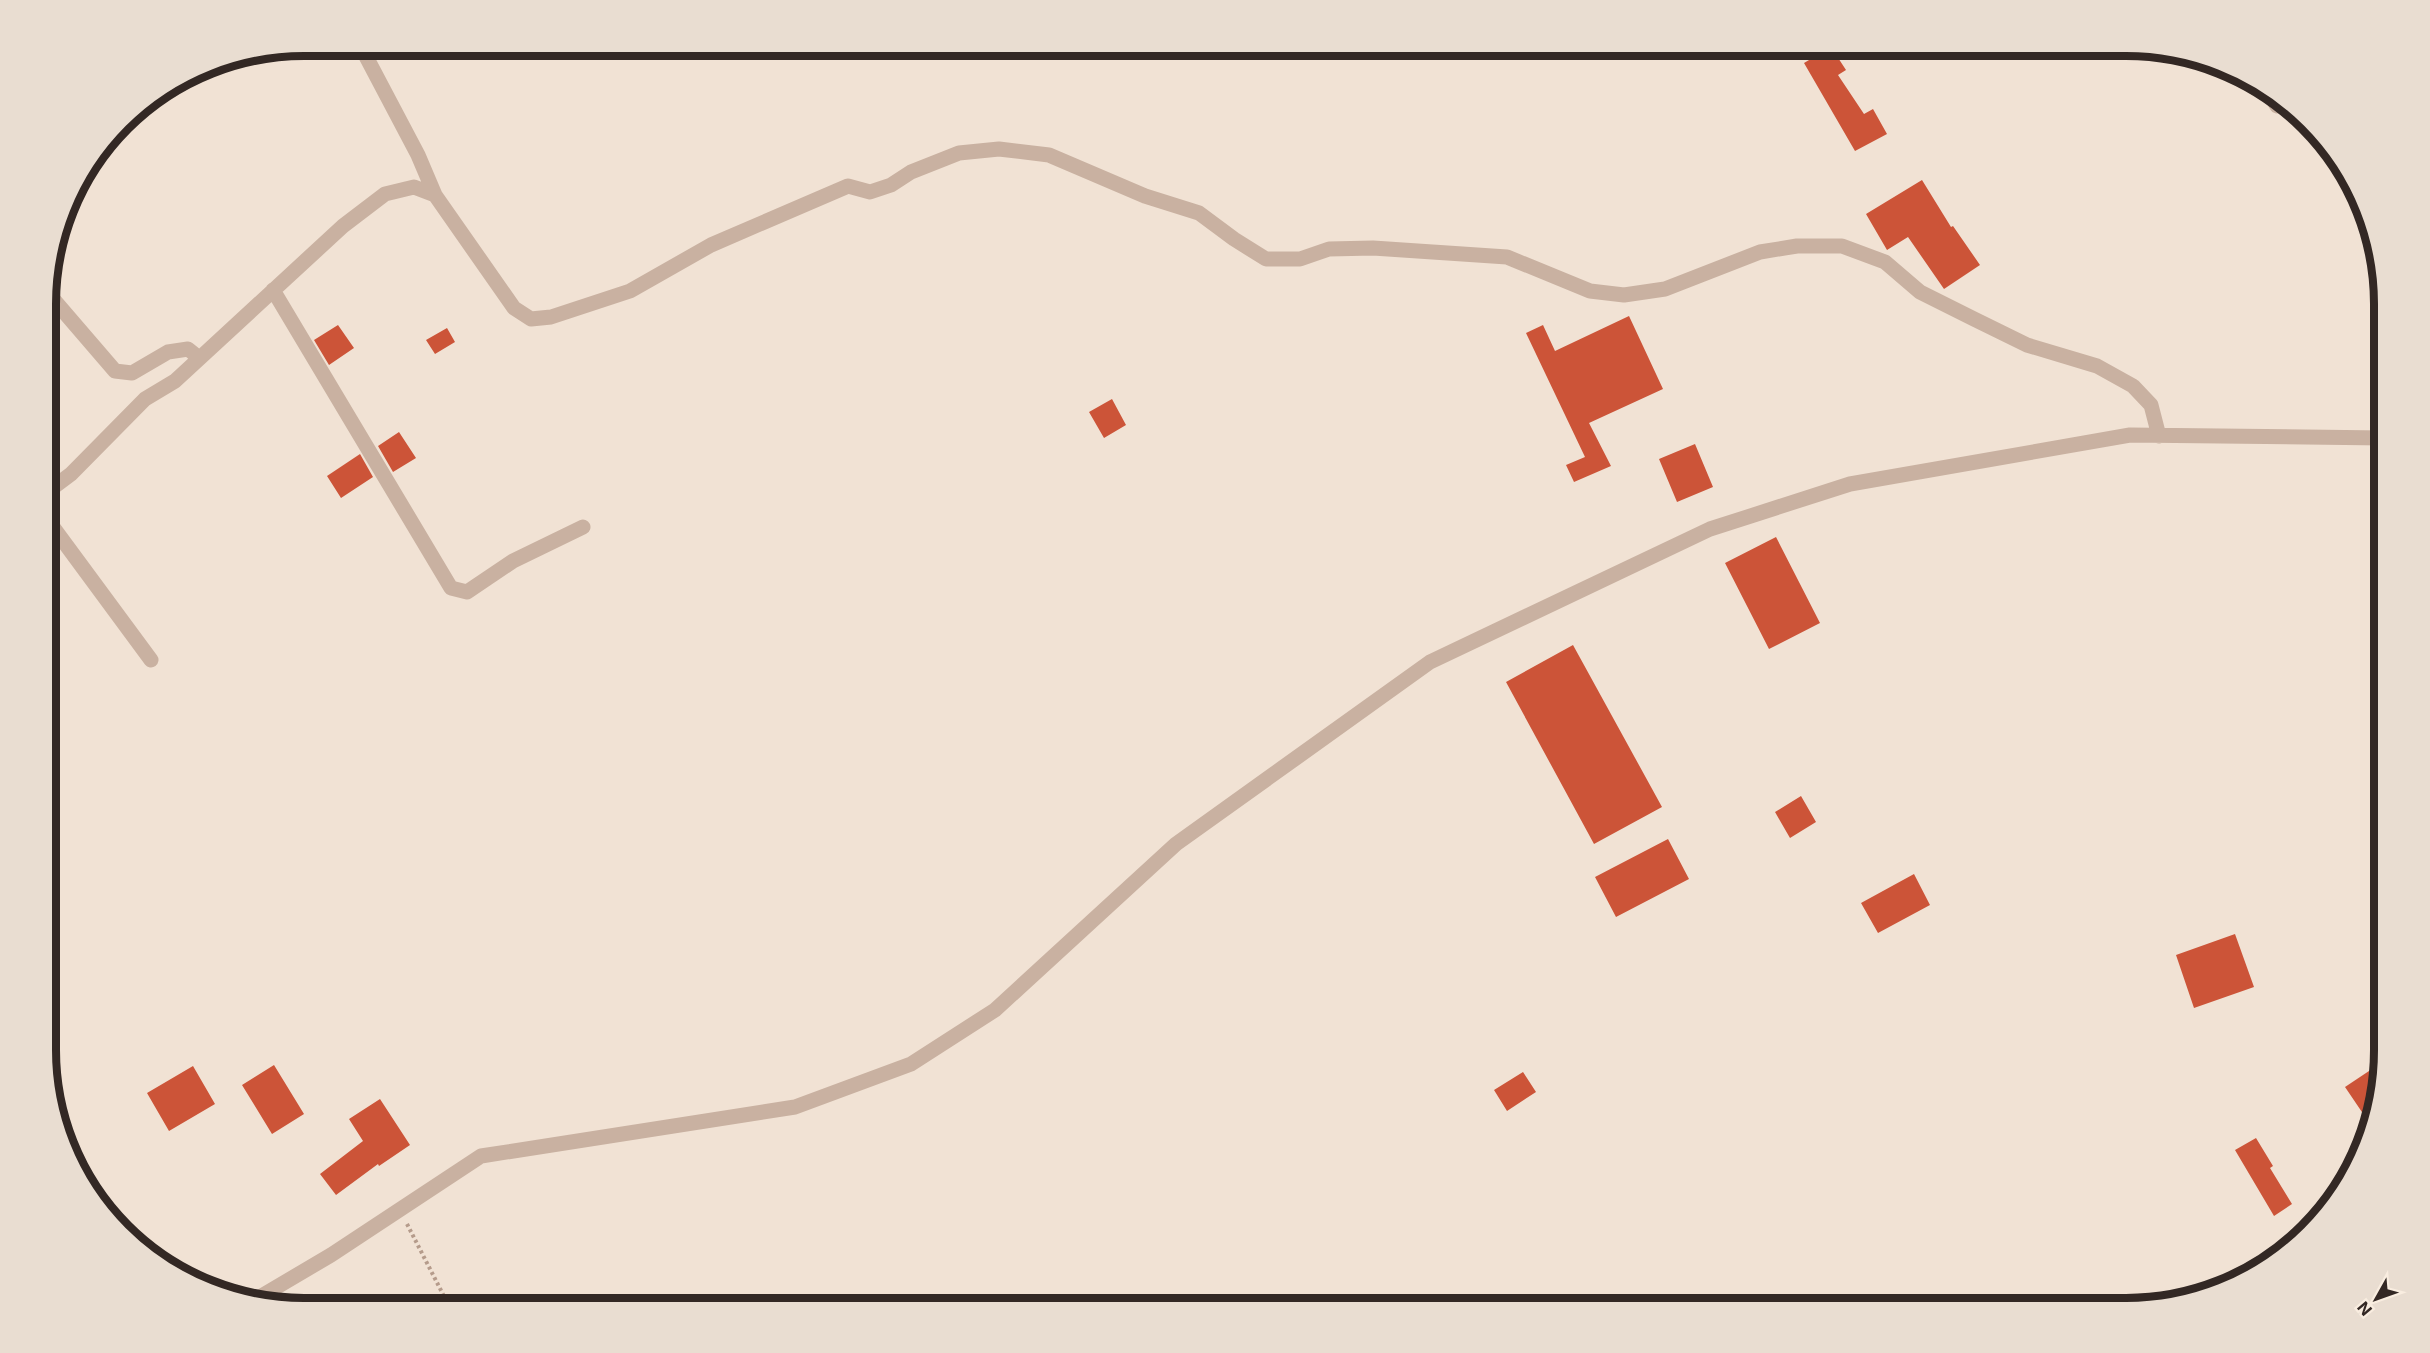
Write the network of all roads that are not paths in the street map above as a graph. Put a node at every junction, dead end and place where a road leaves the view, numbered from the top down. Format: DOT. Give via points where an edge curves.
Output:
graph roads {
  1 [pos="366,56"];
  2 [pos="435,195"];
  3 [pos="273,290"];
  4 [pos="56,302"];
  5 [pos="198,357"];
  6 [pos="2159,435"];
  7 [pos="2374,438"];
  8 [pos="56,485"];
  9 [pos="583,527"];
  10 [pos="56,531"];
  11 [pos="151,660"];
  12 [pos="265,1294"];
  1 -- 2 [label="street"];
  2 -- 3 [label="street" via="414,188 385,194 343,226"];
  2 -- 6 [label="street" via="514,308 531,319 551,317 630,291 711,245 848,186 870,192 959,153 999,149 1049,155 1145,196 1199,213 1266,259 1299,259 1329,249 1373,248 1507,257 1590,291 1624,295 1665,289 1760,252 1797,246 1842,246 1885,262 1920,292 2027,345 2097,366 2133,386 2151,405"];
  3 -- 5 [label="street"];
  3 -- 9 [label="street" via="451,588 467,592 513,561"];
  4 -- 5 [label="street" via="115,371 132,373 168,352 188,349"];
  5 -- 8 [label="street" via="175,381 145,399"];
  6 -- 7 [label="street"];
  6 -- 12 [label="street" via="2130,435 1850,484 1710,529 1430,662 1176,844 995,1010 911,1064 795,1107 481,1156"];
  10 -- 11 [label="street"];
}
